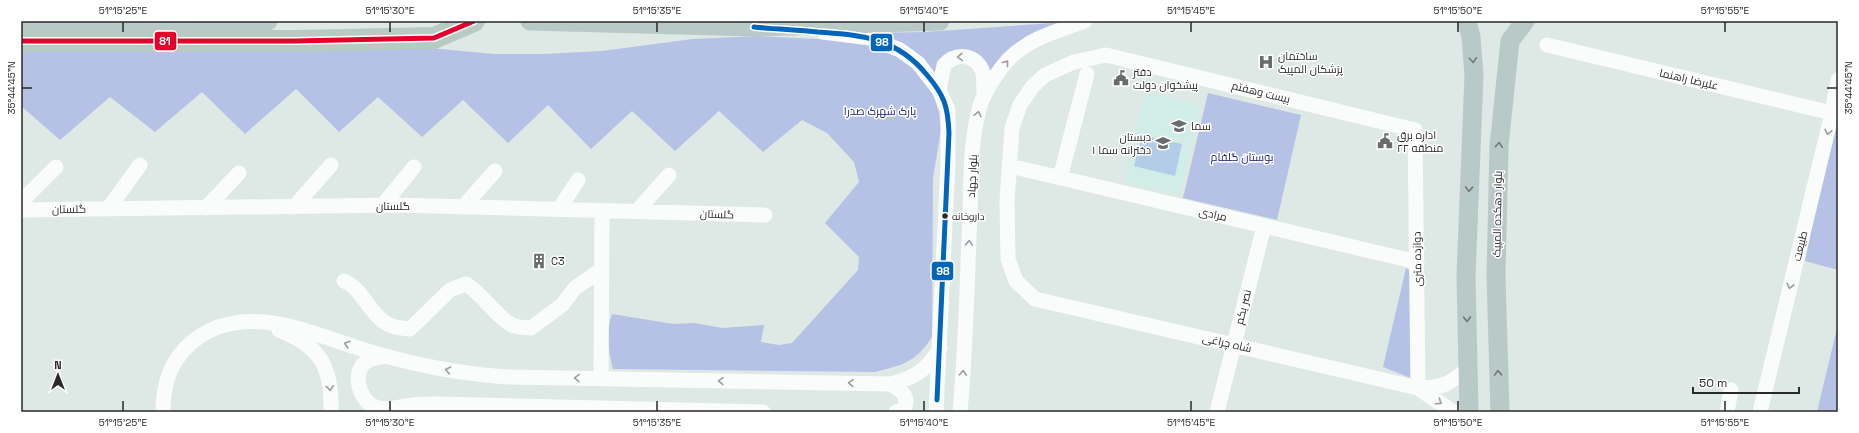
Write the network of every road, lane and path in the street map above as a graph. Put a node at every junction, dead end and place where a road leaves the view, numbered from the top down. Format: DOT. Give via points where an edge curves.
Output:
graph roads {
  1 [pos="226,21"];
  2 [pos="268,21"];
  3 [pos="474,21"];
  4 [pos="530,21"];
  5 [pos="940,21"];
  6 [pos="1086,21"];
  7 [pos="1467,21"];
  8 [pos="1525,21"];
  9 [pos="21,23"];
  10 [pos="754,27"];
  11 [pos="21,41"];
  12 [pos="1547,45"];
  13 [pos="1087,74"];
  14 [pos="1838,80"];
  15 [pos="939,90"];
  16 [pos="984,95"];
  17 [pos="1832,114"];
  18 [pos="1416,130"];
  19 [pos="140,165"];
  20 [pos="331,165"];
  21 [pos="1010,166"];
  22 [pos="56,167"];
  23 [pos="414,167"];
  24 [pos="495,170"];
  25 [pos="239,173"];
  26 [pos="669,175"];
  27 [pos="1060,178"];
  28 [pos="578,180"];
  29 [pos="21,202"];
  30 [pos="382,206"];
  31 [pos="294,207"];
  32 [pos="463,207"];
  33 [pos="206,208"];
  34 [pos="108,209"];
  35 [pos="560,209"];
  36 [pos="21,210"];
  37 [pos="602,211"];
  38 [pos="637,211"];
  39 [pos="765,215"];
  40 [pos="1264,226"];
  41 [pos="1417,262"];
  42 [pos="601,270"];
  43 [pos="344,281"];
  44 [pos="254,320"];
  45 [pos="1234,345"];
  46 [pos="940,348"];
  47 [pos="384,356"];
  48 [pos="1468,368"];
  49 [pos="601,379"];
  50 [pos="890,384"];
  51 [pos="1418,388"];
  52 [pos="1731,390"];
  53 [pos="390,410"];
  54 [pos="163,412"];
  55 [pos="331,412"];
  56 [pos="763,412"];
  57 [pos="896,412"];
  58 [pos="936,412"];
  59 [pos="960,412"];
  60 [pos="1217,412"];
  61 [pos="1453,412"];
  62 [pos="1469,412"];
  63 [pos="1500,412"];
  64 [pos="1726,412"];
  65 [pos="1760,412"];
  1 -- 2 [label="main road"];
  1 -- 9 [label="main road"];
  3 -- 11 [label="highway" via="434,38"];
  4 -- 10 [label="main road"];
  5 -- 10 [label="main road"];
  16 -- 6 [label="street, بلوار جهاد, one-way" via="1007,62 1028,43"];
  7 -- 48 [label="main road, one-way" via="1474,75 1466,276"];
  63 -- 8 [label="main road, بلوار دهکده المپیک, one-way" via="1496,275 1498,146 1510,41"];
  10 -- 15 [label="street" via="849,34 881,41 900,50 918,64"];
  12 -- 17 [label="street, علیرضا راهنما"];
  13 -- 27 [label="street"];
  14 -- 17 [label="street, طبیعت"];
  16 -- 15 [label="street, one-way" via="981,70 970,57 954,57 944,65"];
  15 -- 46 [label="street" via="948,110 949,133"];
  59 -- 16 [label="street, بلوار جهاد, one-way" via="974,133"];
  17 -- 65 [label="street, طبیعت, one-way"];
  18 -- 21 [label="street, بیست وهفتم" via="1106,54 1074,62 1045,75 1032,87 1020,104 1012,128"];
  18 -- 41 [label="street, دوازده متری"];
  19 -- 34 [label="street"];
  20 -- 31 [label="street"];
  21 -- 27 [label="street, مرادی"];
  21 -- 45 [label="street, شاه چراغی" via="1007,201 1008,259 1016,281 1035,299"];
  22 -- 29 [label="street"];
  23 -- 30 [label="street"];
  24 -- 32 [label="street"];
  25 -- 33 [label="street"];
  26 -- 38 [label="street"];
  27 -- 40 [label="street, مرادی"];
  28 -- 35 [label="street"];
  30 -- 31 [label="street, گلستان"];
  30 -- 32 [label="street, گلستان"];
  31 -- 33 [label="street, گلستان"];
  32 -- 35 [label="street, گلستان"];
  33 -- 34 [label="street, گلستان"];
  34 -- 36 [label="street, گلستان"];
  35 -- 37 [label="street, گلستان"];
  37 -- 38 [label="street, گلستان"];
  37 -- 42 [label="street"];
  38 -- 39 [label="street, گلستان"];
  40 -- 41 [label="street, مرادی"];
  40 -- 45 [label="street, نصر یکم"];
  41 -- 51 [label="street, دوازده متری"];
  42 -- 43 [label="street" via="575,288 562,305 531,328 513,326 477,291 466,284 450,290 410,329 391,326"];
  42 -- 49 [label="street"];
  47 -- 44 [label="street, one-way" via="282,324"];
  44 -- 54 [label="street" via="227,325 202,334 182,350 168,373"];
  44 -- 55 [label="street, one-way" via="290,334 317,354 327,370"];
  45 -- 51 [label="street, شاه چراغی"];
  45 -- 60 [label="street, نصر یکم"];
  46 -- 50 [label="street" via="921,372"];
  46 -- 58 [label="street"];
  49 -- 47 [label="street, one-way" via="482,376"];
  47 -- 53 [label="street" via="369,360 360,370 359,383 363,397 374,407"];
  48 -- 51 [label="street" via="1451,382 1437,388"];
  48 -- 62 [label="main road"];
  50 -- 49 [label="street, one-way"];
  50 -- 57 [label="street" via="905,396 907,402 904,409"];
  51 -- 61 [label="street, one-way"];
  52 -- 64 [label="street"];
  53 -- 56 [label="street" via="413,405 438,404"];
}
